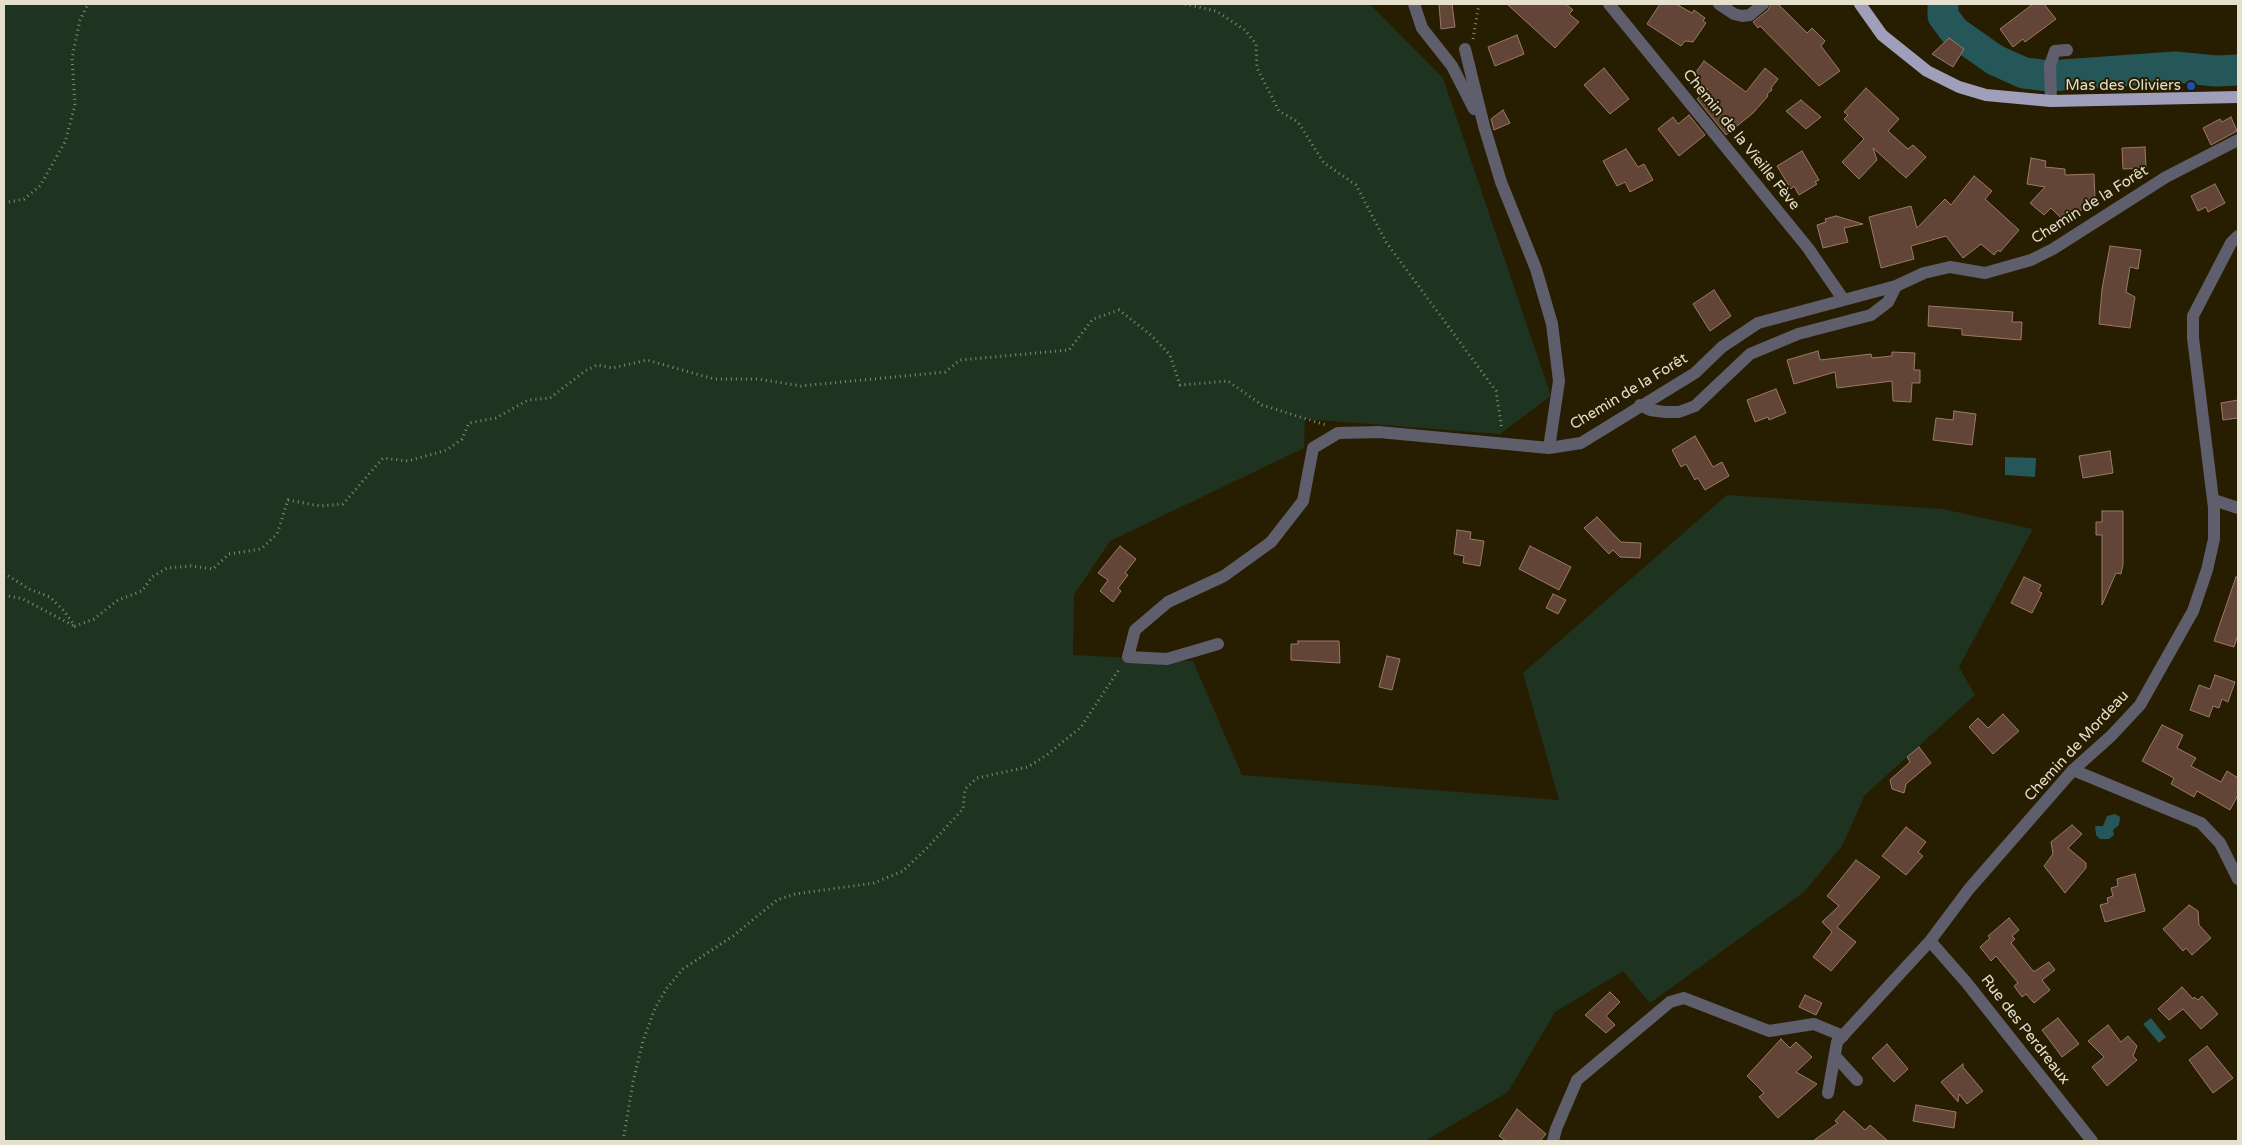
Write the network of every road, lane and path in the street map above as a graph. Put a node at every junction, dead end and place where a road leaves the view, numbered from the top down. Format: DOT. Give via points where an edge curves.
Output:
graph roads {
  1 [pos="88,4"];
  2 [pos="1185,4"];
  3 [pos="1414,4"];
  4 [pos="1609,4"];
  5 [pos="1719,4"];
  6 [pos="1763,4"];
  7 [pos="1860,4"];
  8 [pos="1465,49"];
  9 [pos="2068,50"];
  10 [pos="2238,97"];
  11 [pos="2051,101"];
  12 [pos="1484,126"];
  13 [pos="2238,140"];
  14 [pos="4,203"];
  15 [pos="2238,236"];
  16 [pos="1896,286"];
  17 [pos="1843,300"];
  18 [pos="1640,405"];
  19 [pos="1338,433"];
  20 [pos="1503,444"];
  21 [pos="1549,448"];
  22 [pos="2214,500"];
  23 [pos="2238,508"];
  24 [pos="4,573"];
  25 [pos="4,595"];
  26 [pos="75,626"];
  27 [pos="1218,644"];
  28 [pos="1128,657"];
  29 [pos="2073,770"];
  30 [pos="2238,879"];
  31 [pos="1930,941"];
  32 [pos="1840,1039"];
  33 [pos="1835,1056"];
  34 [pos="1857,1080"];
  35 [pos="1828,1093"];
  36 [pos="623,1141"];
  37 [pos="1553,1141"];
  38 [pos="2092,1141"];
  1 -- 14 [label="path" via="80,20 72,58 75,105 65,142 40,186 24,200"];
  2 -- 20 [label="path" via="1216,11 1245,30 1256,44 1257,68 1280,111 1298,122 1324,163 1356,185 1386,242 1496,391"];
  3 -- 12 [label="street" via="1422,28 1452,66"];
  4 -- 17 [label="street, Chemin de la Vieille Fève" via="1808,248"];
  5 -- 6 [label="street" via="1742,16"];
  7 -- 11 [label="main road" via="1882,35 1927,71 1958,87 1986,95"];
  8 -- 12 [label="street"];
  9 -- 11 [label="street" via="2055,51 2050,65"];
  10 -- 11 [label="main road"];
  12 -- 21 [label="street" via="1515,221 1536,269 1552,324 1558,381"];
  13 -- 16 [label="street, Chemin de la Forêt" via="2166,177 2031,260 1985,273 1950,267 1924,273"];
  15 -- 22 [label="street, Chemin de Mordeau" via="2231,243 2193,316"];
  16 -- 17 [label="street, Chemin de la Forêt"];
  16 -- 18 [label="street" via="1888,302 1871,315 1798,334 1750,354 1695,406 1679,412 1666,412"];
  17 -- 18 [label="street, Chemin de la Forêt" via="1758,323 1722,347 1695,373"];
  18 -- 21 [label="street, Chemin de la Forêt" via="1581,443"];
  19 -- 20 [label="street, Chemin de la Forêt" via="1379,432"];
  19 -- 26 [label="path" via="1323,424 1262,405 1228,381 1180,385 1170,355 1119,310 1093,320 1069,350 960,360 945,372 801,386 758,379 714,379 647,360 612,368 597,365 550,398 528,400 496,418 469,423 462,440 447,450 408,461 384,458 343,504 320,506 288,500 277,534 260,548 229,554 213,569 191,566 167,568 152,577 142,591 118,600 94,619"];
  19 -- 28 [label="street, Chemin de la Forêt" via="1313,448 1303,501 1271,542 1224,576 1168,602 1135,630"];
  20 -- 21 [label="street, Chemin de la Forêt"];
  22 -- 23 [label="street"];
  22 -- 29 [label="street, Chemin de Mordeau" via="2214,539 2193,611 2140,705"];
  24 -- 26 [label="path" via="29,589 50,597"];
  25 -- 26 [label="path" via="23,599"];
  27 -- 28 [label="street" via="1167,659"];
  28 -- 36 [label="path" via="1081,727 1028,767 977,778 965,789 963,809 903,871 874,883 795,894 776,900 733,936 683,969 655,1008 643,1041"];
  29 -- 30 [label="street" via="2201,823 2220,843"];
  29 -- 31 [label="street, Chemin de Mordeau" via="1969,889"];
  31 -- 32 [label="street, Chemin de Mordeau"];
  31 -- 38 [label="street, Rue des Perdreaux"];
  32 -- 33 [label="street"];
  32 -- 37 [label="street" via="1814,1024 1769,1031 1684,998 1670,1002 1577,1080"];
  33 -- 34 [label="street"];
  33 -- 35 [label="street"];
}
